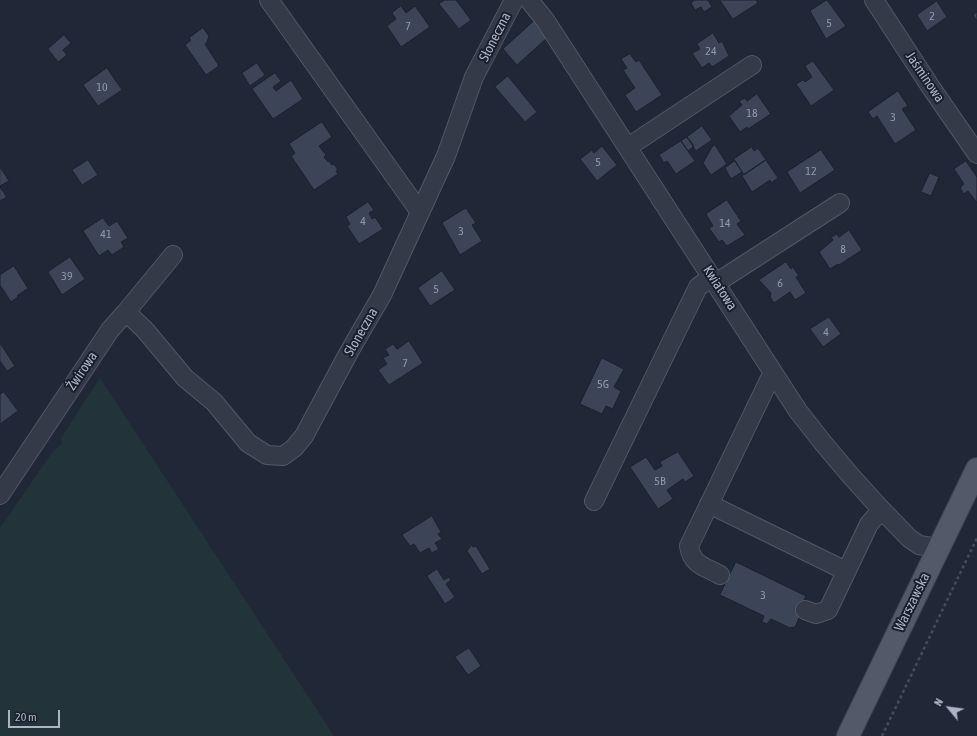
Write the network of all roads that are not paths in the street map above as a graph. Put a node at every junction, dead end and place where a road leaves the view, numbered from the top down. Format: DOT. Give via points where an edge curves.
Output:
graph roads {
  1 [pos="269,0"];
  2 [pos="514,0"];
  3 [pos="528,0"];
  4 [pos="874,0"];
  5 [pos="752,65"];
  6 [pos="628,146"];
  7 [pos="977,154"];
  8 [pos="840,203"];
  9 [pos="420,212"];
  10 [pos="173,255"];
  11 [pos="714,280"];
  12 [pos="126,312"];
  13 [pos="773,372"];
  14 [pos="977,469"];
  15 [pos="0,495"];
  16 [pos="594,501"];
  17 [pos="709,504"];
  18 [pos="881,510"];
  19 [pos="938,548"];
  20 [pos="846,571"];
  21 [pos="720,574"];
  22 [pos="805,610"];
  23 [pos="848,736"];
  1 -- 9 [label="street"];
  2 -- 9 [label="street, Słoneczna" via="474,77 446,156"];
  3 -- 6 [label="street, Kwiatowa" via="545,20"];
  4 -- 7 [label="street, Jaśminowa"];
  5 -- 6 [label="street"];
  6 -- 11 [label="street, Kwiatowa"];
  8 -- 11 [label="street"];
  9 -- 12 [label="street, Słoneczna" via="382,295 304,436 283,456 267,455 248,443 214,402 185,378 145,330"];
  10 -- 12 [label="street, Żwirowa"];
  11 -- 13 [label="street, Kwiatowa"];
  11 -- 16 [label="street" via="698,287"];
  12 -- 15 [label="street, Żwirowa" via="110,330"];
  13 -- 17 [label="street"];
  13 -- 18 [label="street, Kwiatowa" via="817,436"];
  14 -- 19 [label="main road, Warszawska"];
  17 -- 20 [label="street"];
  17 -- 21 [label="street" via="689,546 696,563"];
  18 -- 19 [label="street, Kwiatowa" via="919,545"];
  18 -- 20 [label="street" via="869,524"];
  19 -- 23 [label="main road, Warszawska"];
  20 -- 22 [label="street" via="828,610 816,614"];
}
